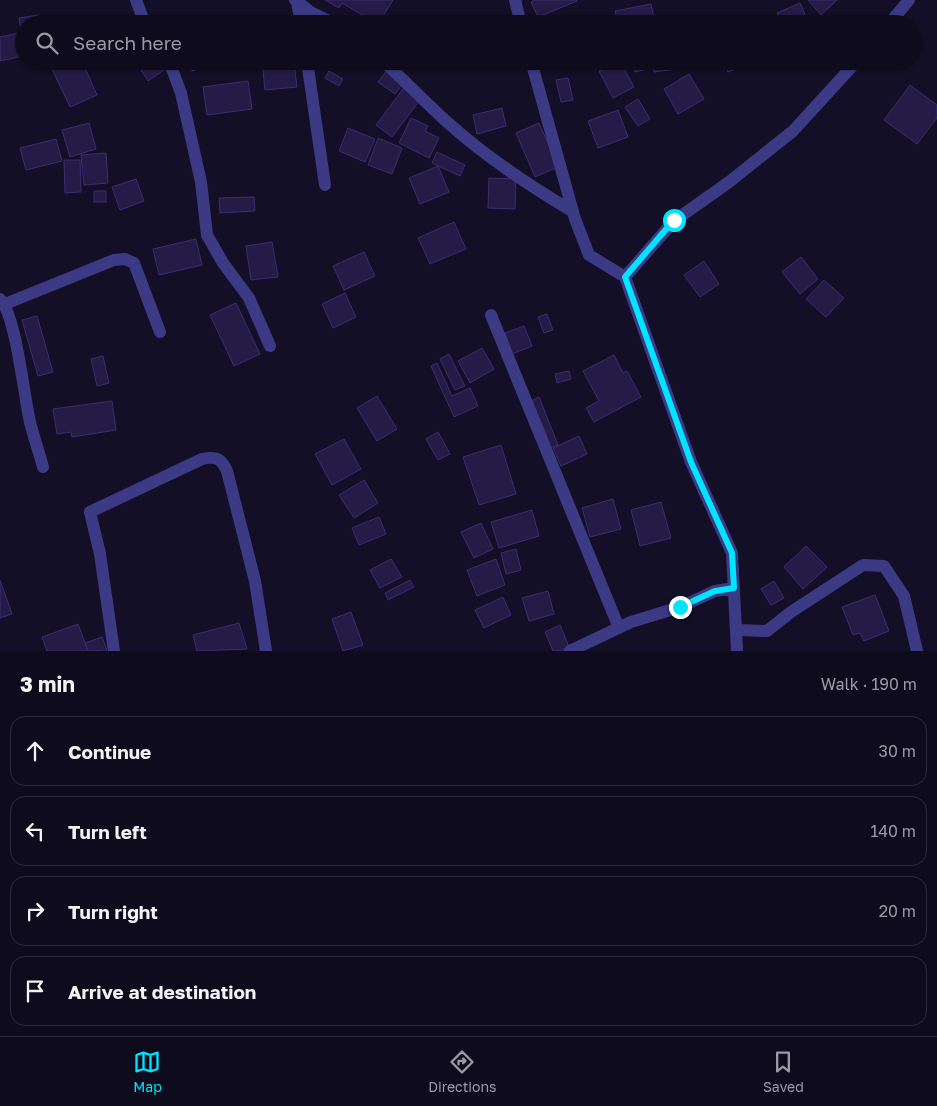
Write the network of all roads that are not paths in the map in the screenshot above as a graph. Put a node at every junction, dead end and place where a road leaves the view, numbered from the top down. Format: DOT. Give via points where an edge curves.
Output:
graph roads {
  1 [pos="136,0"];
  2 [pos="516,0"];
  3 [pos="909,0"];
  4 [pos="296,1"];
  5 [pos="142,15"];
  6 [pos="299,15"];
  7 [pos="316,15"];
  8 [pos="519,15"];
  9 [pos="896,15"];
  10 [pos="172,70"];
  11 [pos="308,70"];
  12 [pos="392,70"];
  13 [pos="533,70"];
  14 [pos="849,70"];
  15 [pos="325,185"];
  16 [pos="572,210"];
  17 [pos="625,277"];
  18 [pos="2,301"];
  19 [pos="491,315"];
  20 [pos="160,332"];
  21 [pos="270,346"];
  22 [pos="43,467"];
  23 [pos="734,588"];
  24 [pos="619,628"];
  25 [pos="737,630"];
  26 [pos="114,651"];
  27 [pos="266,651"];
  28 [pos="570,651"];
  29 [pos="737,651"];
  30 [pos="917,651"];
  1 -- 5 [label="street"];
  2 -- 8 [label="street"];
  3 -- 9 [label="street"];
  4 -- 6 [label="street"];
  4 -- 7 [label="street"];
  10 -- 21 [label="street" via="181,93 201,182 207,235 249,298"];
  11 -- 15 [label="street"];
  12 -- 16 [label="street" via="447,122 491,157"];
  13 -- 16 [label="street"];
  14 -- 17 [label="street" via="792,131 729,182 674,220"];
  16 -- 17 [label="street" via="589,255"];
  17 -- 23 [label="street" via="691,462 732,553"];
  18 -- 20 [label="street" via="114,260 125,259 134,263"];
  18 -- 22 [label="street"];
  19 -- 24 [label="street"];
  23 -- 24 [label="street" via="715,591"];
  23 -- 25 [label="street"];
  24 -- 28 [label="street"];
  25 -- 29 [label="street"];
  25 -- 30 [label="street" via="767,631 863,565 884,566 904,596"];
  26 -- 27 [label="street" via="100,554 90,512 202,459 214,457 222,460 235,499 255,581"];
}
